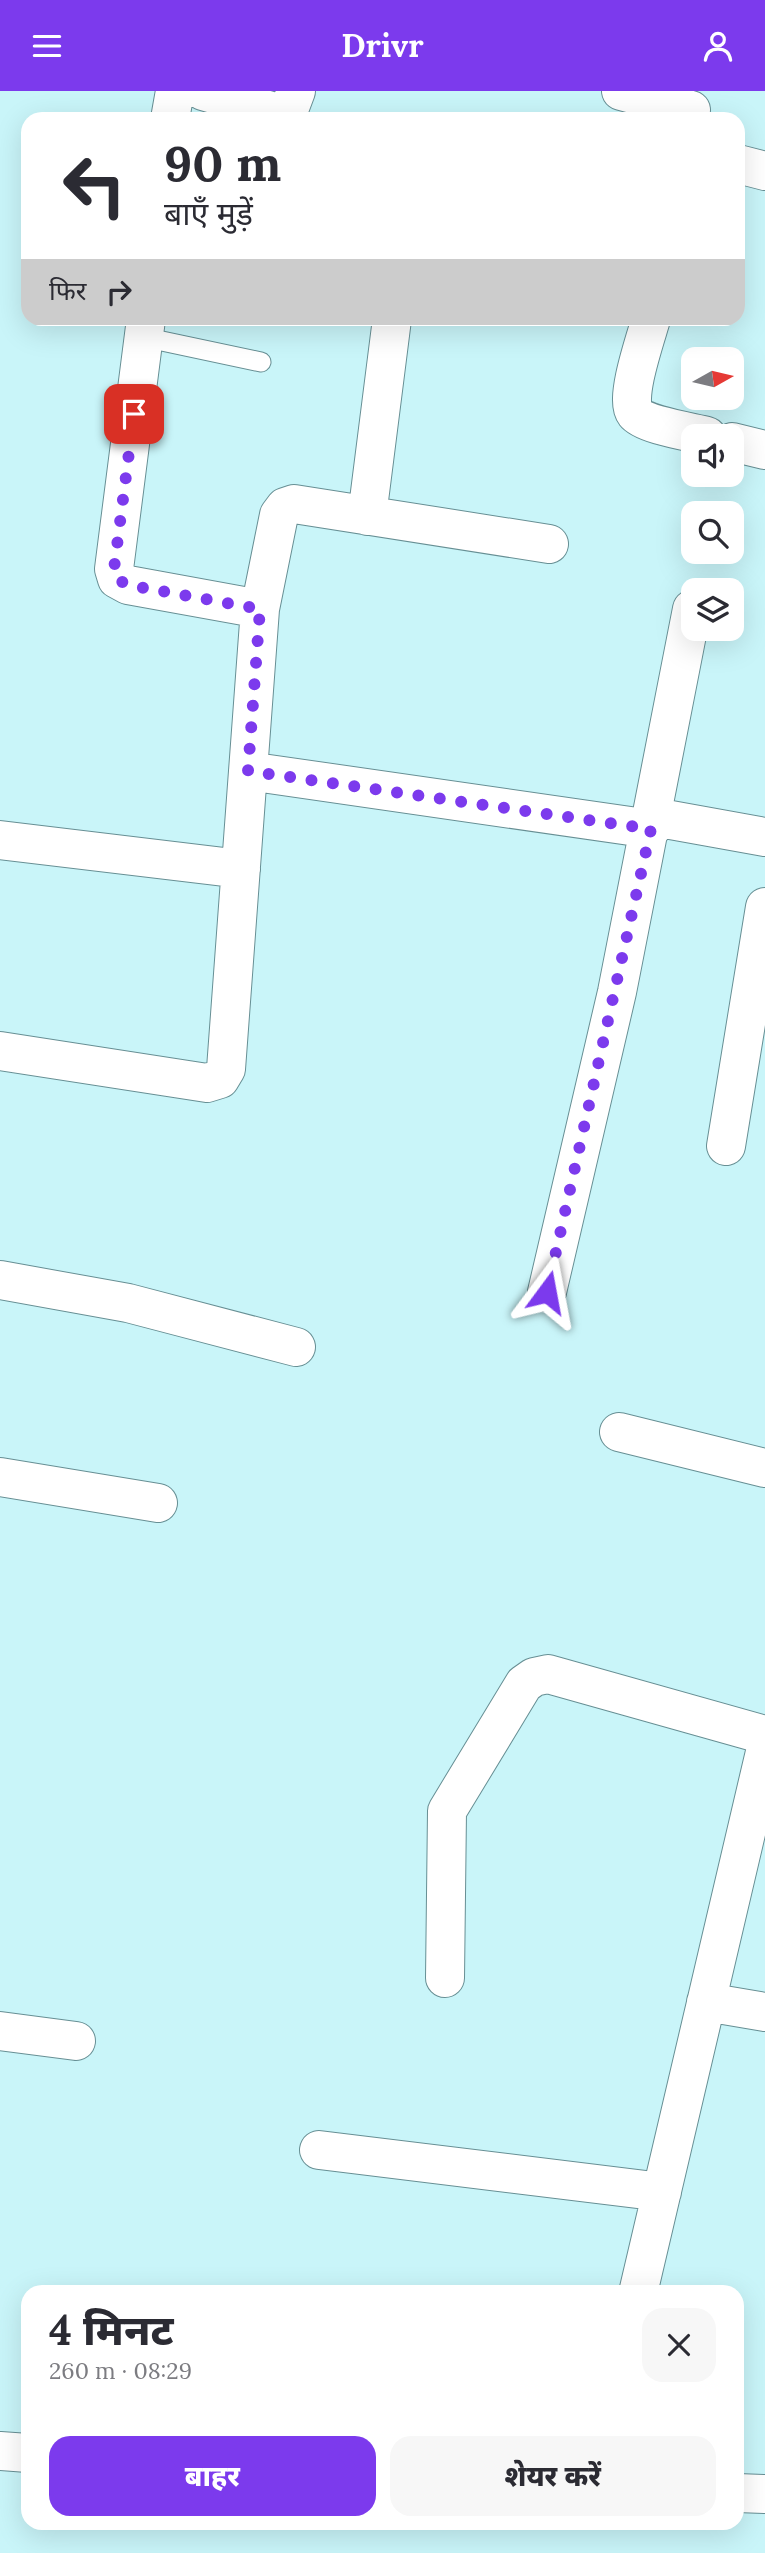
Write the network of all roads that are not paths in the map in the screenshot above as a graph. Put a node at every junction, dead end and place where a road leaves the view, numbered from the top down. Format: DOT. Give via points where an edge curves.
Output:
graph roads {
  1 [pos="175,91"];
  2 [pos="203,91"];
  3 [pos="296,91"];
  4 [pos="621,91"];
  5 [pos="691,110"];
  6 [pos="171,112"];
  7 [pos="275,112"];
  8 [pos="280,112"];
  9 [pos="745,166"];
  10 [pos="765,171"];
  11 [pos="391,326"];
  12 [pos="649,326"];
  13 [pos="144,328"];
  14 [pos="261,362"];
  15 [pos="681,430"];
  16 [pos="744,445"];
  17 [pos="765,450"];
  18 [pos="368,516"];
  19 [pos="549,544"];
  20 [pos="260,609"];
  21 [pos="686,641"];
  22 [pos="248,771"];
  23 [pos="652,823"];
  24 [pos="765,837"];
  25 [pos="0,840"];
  26 [pos="241,869"];
  27 [pos="765,907"];
  28 [pos="0,1051"];
  29 [pos="726,1146"];
  30 [pos="0,1280"];
  31 [pos="547,1292"];
  32 [pos="296,1347"];
  33 [pos="619,1432"];
  34 [pos="765,1468"];
  35 [pos="0,1477"];
  36 [pos="158,1503"];
  37 [pos="765,1735"];
  38 [pos="765,1752"];
  39 [pos="759,1801"];
  40 [pos="445,1978"];
  41 [pos="706,2002"];
  42 [pos="765,2012"];
  43 [pos="0,2031"];
  44 [pos="76,2041"];
  45 [pos="319,2150"];
  46 [pos="662,2192"];
  47 [pos="640,2285"];
  48 [pos="0,2451"];
  49 [pos="21,2452"];
  50 [pos="744,2493"];
  51 [pos="765,2494"];
  1 -- 6 [label="street"];
  2 -- 7 [label="street"];
  3 -- 8 [label="street" via="290,107"];
  4 -- 5 [label="street"];
  9 -- 10 [label="street"];
  11 -- 18 [label="street"];
  12 -- 15 [label="street" via="630,400 635,414 645,421"];
  13 -- 14 [label="lane"];
  13 -- 20 [label="street" via="114,569 117,579 128,585"];
  16 -- 17 [label="street"];
  18 -- 19 [label="street"];
  18 -- 20 [label="street" via="294,504 285,507 279,515"];
  20 -- 22 [label="street"];
  21 -- 23 [label="street"];
  22 -- 23 [label="street"];
  22 -- 26 [label="street"];
  23 -- 24 [label="street"];
  23 -- 31 [label="street"];
  25 -- 26 [label="street"];
  26 -- 28 [label="street" via="226,1069 220,1079 207,1083"];
  27 -- 29 [label="street"];
  30 -- 32 [label="street" via="128,1303"];
  33 -- 34 [label="street"];
  35 -- 36 [label="street"];
  37 -- 40 [label="street" via="548,1674 524,1684 447,1811"];
  38 -- 39 [label="street"];
  39 -- 41 [label="street"];
  41 -- 42 [label="street"];
  41 -- 46 [label="street"];
  43 -- 44 [label="street"];
  45 -- 46 [label="street"];
  46 -- 47 [label="street"];
  48 -- 49 [label="street"];
  50 -- 51 [label="street"];
}
